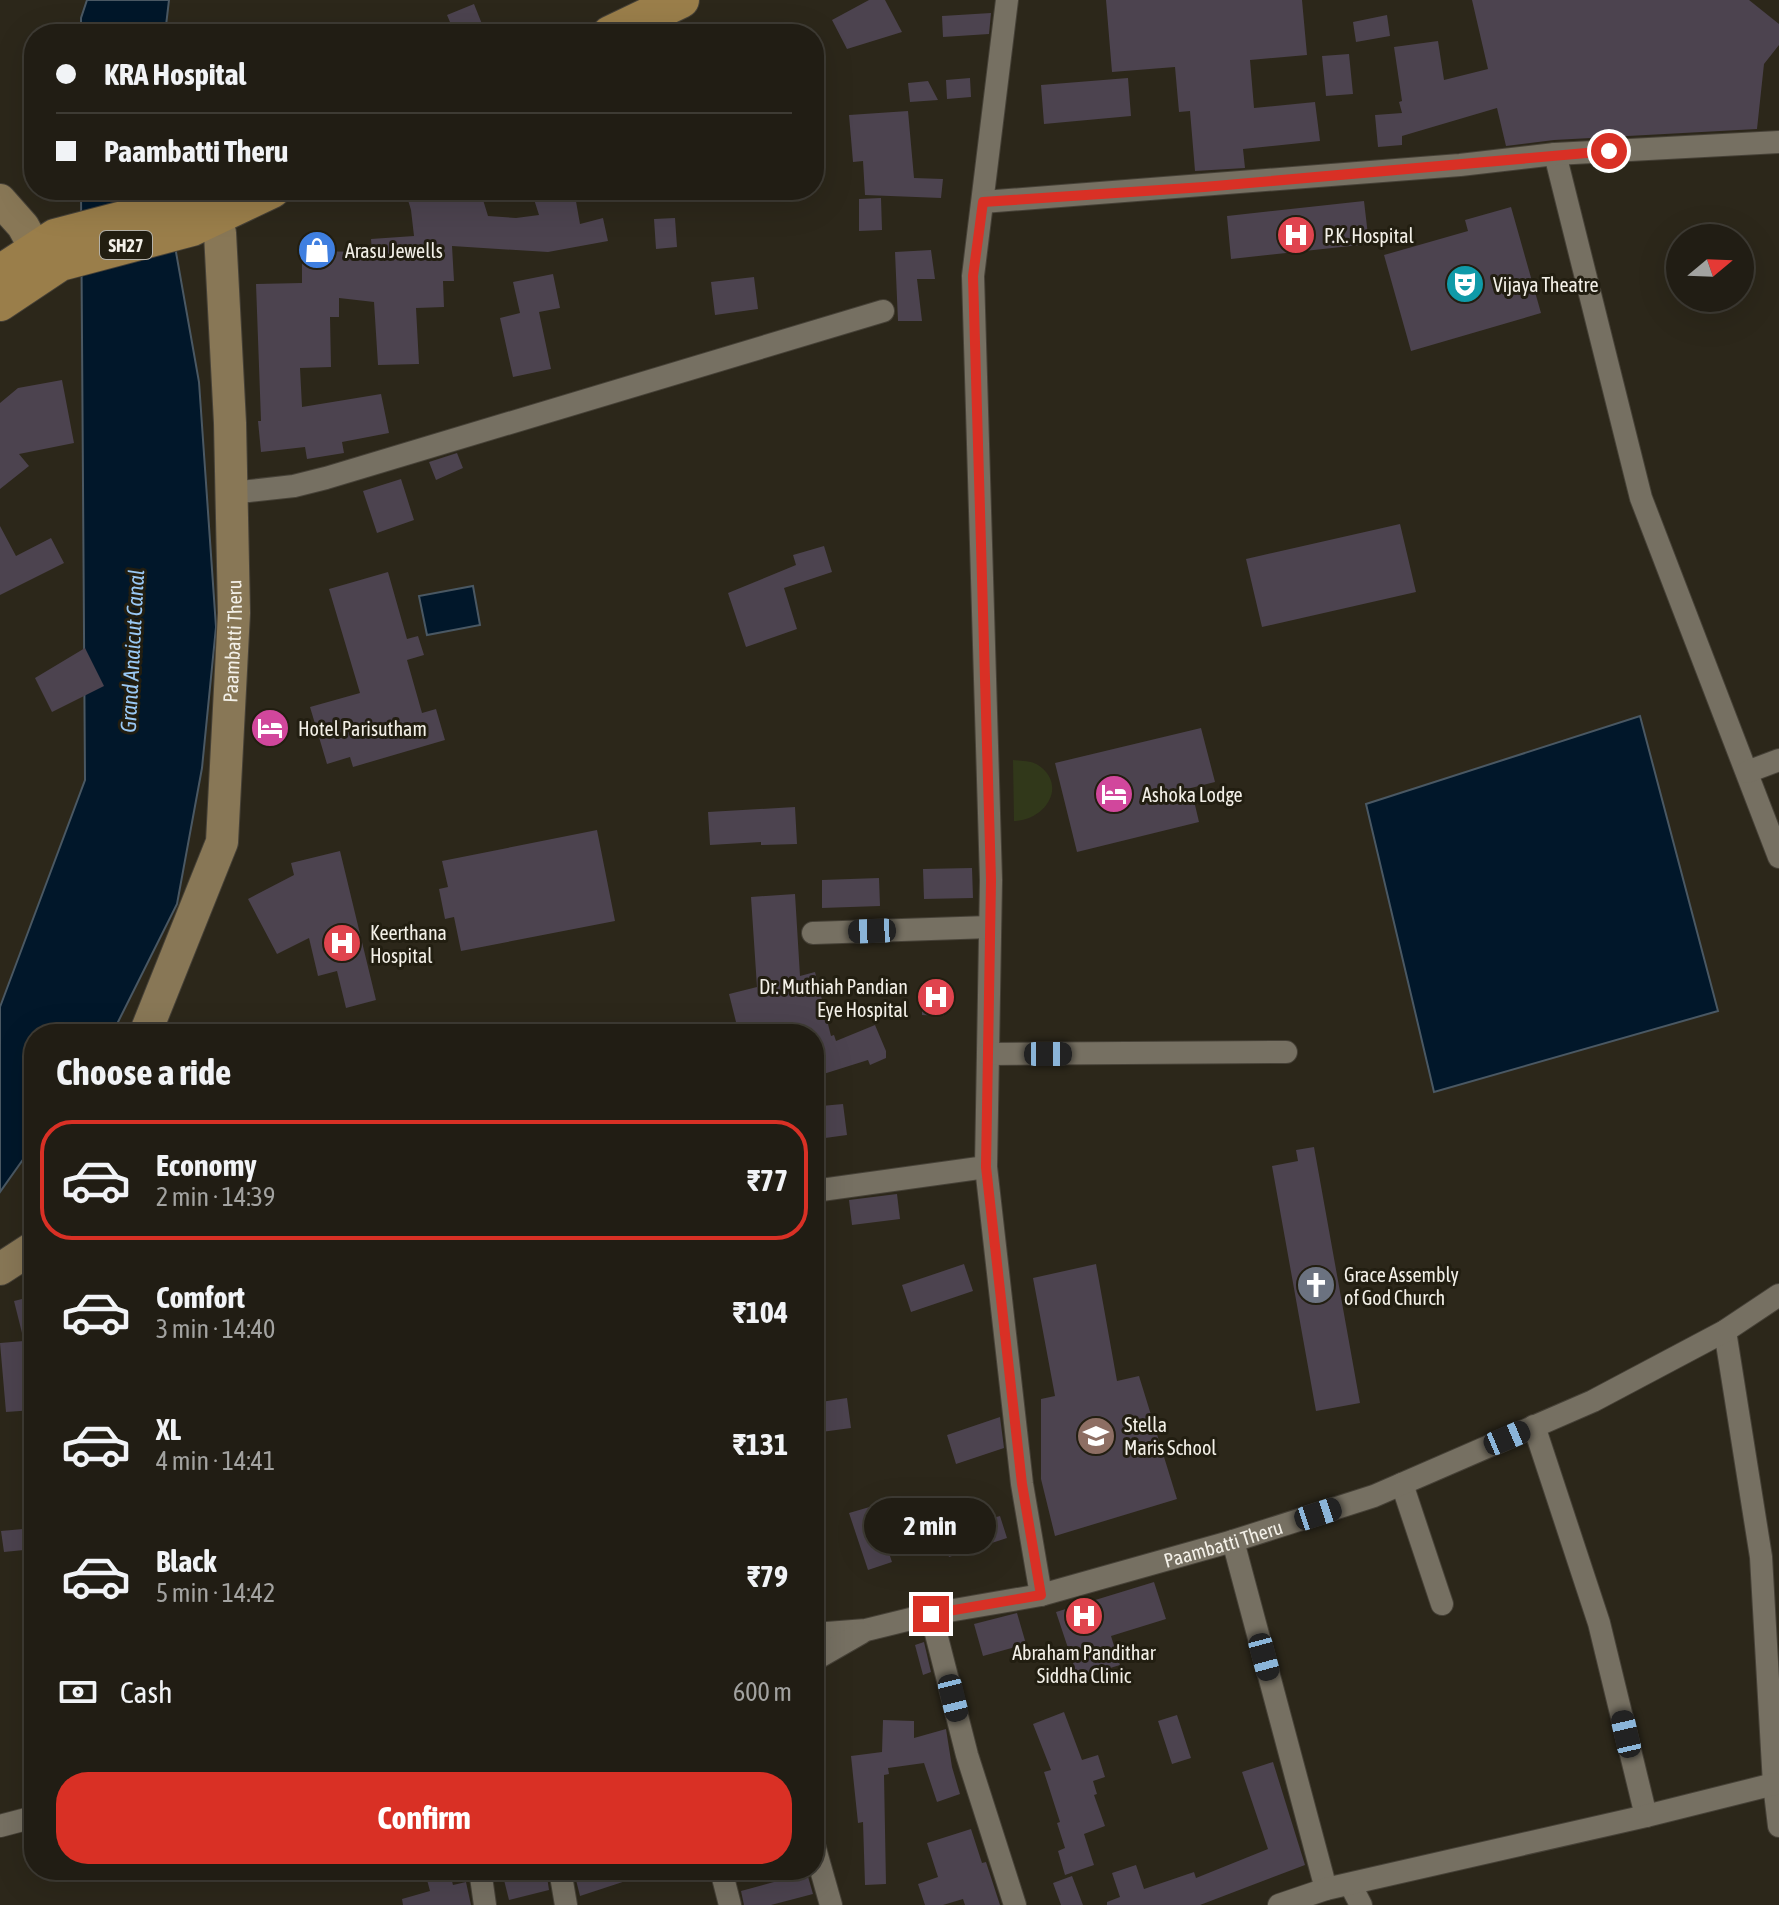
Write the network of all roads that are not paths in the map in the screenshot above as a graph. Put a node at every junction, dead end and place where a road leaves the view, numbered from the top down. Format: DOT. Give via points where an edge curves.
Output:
graph roads {
  1 [pos="681,0"];
  2 [pos="1007,0"];
  3 [pos="631,24"];
  4 [pos="1779,142"];
  5 [pos="1555,154"];
  6 [pos="0,200"];
  7 [pos="243,200"];
  8 [pos="249,200"];
  9 [pos="983,202"];
  10 [pos="198,222"];
  11 [pos="49,255"];
  12 [pos="0,273"];
  13 [pos="0,303"];
  14 [pos="883,311"];
  15 [pos="231,493"];
  16 [pos="1779,760"];
  17 [pos="1747,772"];
  18 [pos="1779,857"];
  19 [pos="990,927"];
  20 [pos="813,933"];
  21 [pos="149,1024"];
  22 [pos="1286,1052"];
  23 [pos="988,1054"];
  24 [pos="986,1167"];
  25 [pos="824,1190"];
  26 [pos="24,1253"];
  27 [pos="0,1269"];
  28 [pos="1779,1295"];
  29 [pos="1725,1331"];
  30 [pos="1534,1426"];
  31 [pos="1402,1484"];
  32 [pos="1233,1541"];
  33 [pos="1041,1595"];
  34 [pos="1442,1604"];
  35 [pos="931,1614"];
  36 [pos="866,1630"];
  37 [pos="824,1633"];
  38 [pos="824,1654"];
  39 [pos="1774,1784"];
  40 [pos="1646,1816"];
  41 [pos="24,1820"];
  42 [pos="0,1826"];
  43 [pos="1779,1826"];
  44 [pos="481,1880"];
  45 [pos="562,1880"];
  46 [pos="724,1880"];
  47 [pos="824,1880"];
  48 [pos="1350,1884"];
  49 [pos="1326,1889"];
  50 [pos="485,1905"];
  51 [pos="566,1905"];
  52 [pos="730,1905"];
  53 [pos="831,1905"];
  54 [pos="1015,1905"];
  55 [pos="1279,1905"];
  56 [pos="1361,1905"];
  1 -- 3 [label="main road"];
  2 -- 9 [label="street"];
  4 -- 5 [label="street"];
  5 -- 9 [label="street"];
  5 -- 17 [label="street" via="1641,498"];
  6 -- 11 [label="street"];
  7 -- 10 [label="main road, SH27"];
  8 -- 10 [label="main road, SH27"];
  9 -- 19 [label="street" via="973,276"];
  10 -- 11 [label="main road, SH27"];
  10 -- 15 [label="street, Paambatti Theru"];
  11 -- 12 [label="main road, SH27"];
  11 -- 13 [label="main road, SH27"];
  14 -- 15 [label="street" via="326,478"];
  15 -- 21 [label="street, Paambatti Theru" via="234,613 222,842"];
  16 -- 17 [label="street"];
  17 -- 18 [label="street"];
  19 -- 20 [label="street"];
  19 -- 23 [label="street"];
  22 -- 23 [label="street"];
  23 -- 24 [label="street"];
  24 -- 25 [label="street"];
  24 -- 33 [label="street" via="1022,1484"];
  26 -- 27 [label="street"];
  28 -- 29 [label="street, Paambatti Theru"];
  29 -- 30 [label="street, Paambatti Theru"];
  29 -- 39 [label="street" via="1761,1557"];
  30 -- 31 [label="street, Paambatti Theru"];
  30 -- 40 [label="street" via="1599,1623"];
  31 -- 32 [label="street, Paambatti Theru"];
  31 -- 34 [label="street"];
  32 -- 33 [label="street, Paambatti Theru"];
  32 -- 49 [label="street"];
  33 -- 35 [label="street, Paambatti Theru"];
  35 -- 36 [label="street, Paambatti Theru"];
  35 -- 54 [label="street" via="967,1755"];
  36 -- 37 [label="street, Paambatti Theru"];
  36 -- 38 [label="street"];
  39 -- 40 [label="street"];
  39 -- 43 [label="street"];
  40 -- 48 [label="street"];
  41 -- 42 [label="street"];
  44 -- 50 [label="street"];
  45 -- 51 [label="street"];
  46 -- 52 [label="street"];
  47 -- 53 [label="street"];
  48 -- 49 [label="street"];
  48 -- 56 [label="street"];
  49 -- 55 [label="street"];
}
